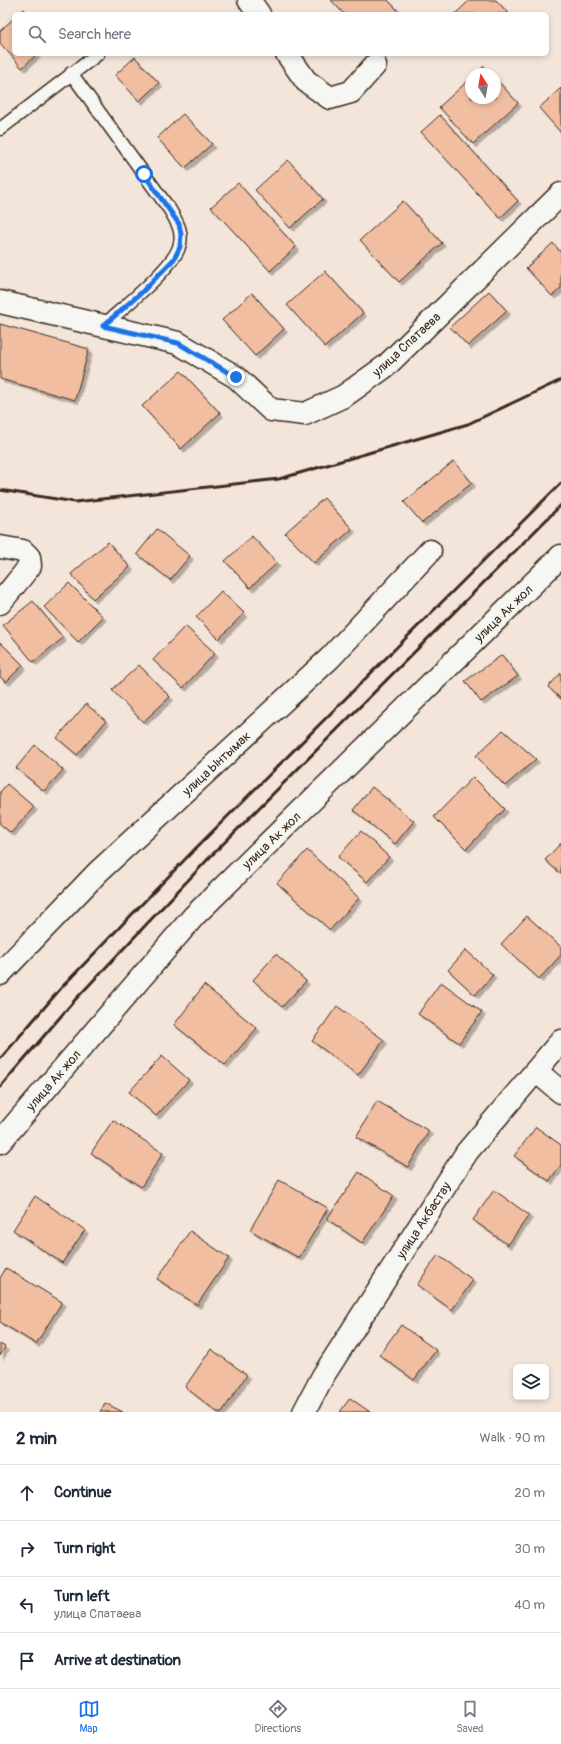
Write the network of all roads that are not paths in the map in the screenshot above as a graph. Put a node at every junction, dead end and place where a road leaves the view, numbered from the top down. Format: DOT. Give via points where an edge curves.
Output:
graph roads {
  1 [pos="249,0"];
  2 [pos="258,12"];
  3 [pos="95,56"];
  4 [pos="288,56"];
  5 [pos="375,65"];
  6 [pos="71,73"];
  7 [pos="0,129"];
  8 [pos="561,194"];
  9 [pos="0,302"];
  10 [pos="103,326"];
  11 [pos="0,547"];
  12 [pos="430,550"];
  13 [pos="561,556"];
  14 [pos="0,603"];
  15 [pos="0,974"];
  16 [pos="561,1041"];
  17 [pos="536,1070"];
  18 [pos="561,1092"];
  19 [pos="0,1142"];
  20 [pos="304,1412"];
  1 -- 2 [label="street"];
  3 -- 6 [label="lane"];
  4 -- 5 [label="street" via="306,81 330,98 352,92"];
  6 -- 7 [label="lane"];
  6 -- 10 [label="lane" via="173,215 179,224 181,234 180,247 174,259 142,292"];
  8 -- 10 [label="street, улица Спатаева" via="386,366 344,396 305,414 271,410 236,377 178,343"];
  9 -- 10 [label="street, улица Спатаева"];
  11 -- 14 [label="street" via="23,551 29,557 30,566"];
  12 -- 15 [label="street, улица Ынтымак" via="330,658 98,872"];
  13 -- 19 [label="street, улица Ак жол" via="194,916"];
  16 -- 17 [label="street, улица Акбастау"];
  17 -- 18 [label="street"];
  17 -- 20 [label="street, улица Акбастау" via="467,1152 323,1376"];
}
